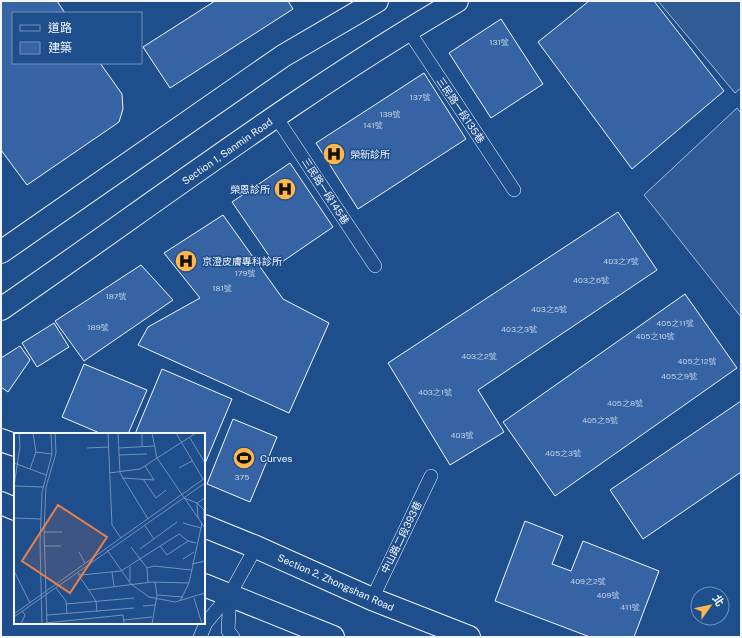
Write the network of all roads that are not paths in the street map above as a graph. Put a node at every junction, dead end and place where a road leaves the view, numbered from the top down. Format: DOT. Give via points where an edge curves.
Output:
graph roads {
  1 [pos="377,1"];
  2 [pos="457,1"];
  3 [pos="408,30"];
  4 [pos="276,117"];
  5 [pos="514,190"];
  6 [pos="1,252"];
  7 [pos="375,266"];
  8 [pos="1,308"];
  9 [pos="1,440"];
  10 [pos="14,444"];
  11 [pos="431,476"];
  12 [pos="1,503"];
  13 [pos="14,509"];
  14 [pos="205,526"];
  15 [pos="256,547"];
  16 [pos="205,585"];
  17 [pos="230,594"];
  18 [pos="372,599"];
  19 [pos="200,637"];
  20 [pos="233,637"];
  21 [pos="333,637"];
  22 [pos="469,637"];
  1 -- 6 [label="street" via="283,56"];
  2 -- 3 [label="street, Section 1, Sanmin Road"];
  3 -- 4 [label="street, Section 1, Sanmin Road"];
  3 -- 5 [label="lane, 三民路一段135巷"];
  4 -- 7 [label="lane, 三民路一段145巷"];
  4 -- 8 [label="street, Section 1, Sanmin Road"];
  9 -- 10 [label="street"];
  11 -- 18 [label="lane, 中山路二段393巷"];
  12 -- 13 [label="street"];
  14 -- 15 [label="street, Section 2, Zhongshan Road"];
  15 -- 17 [label="lane"];
  15 -- 18 [label="street, Section 2, Zhongshan Road"];
  16 -- 17 [label="street"];
  17 -- 19 [label="lane" via="206,623"];
  17 -- 20 [label="lane" via="228,631"];
  17 -- 21 [label="street"];
  18 -- 22 [label="street, Section 2, Zhongshan Road"];
}
